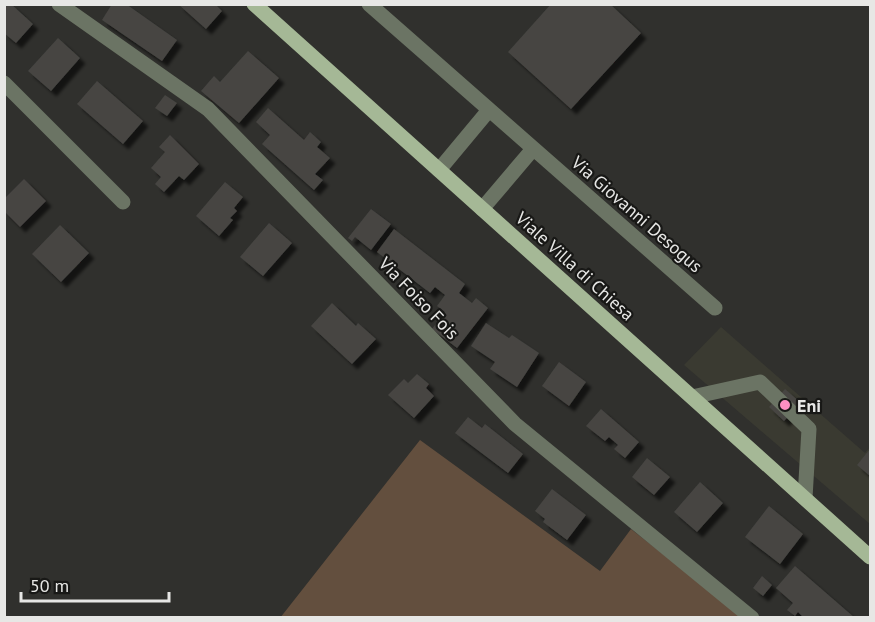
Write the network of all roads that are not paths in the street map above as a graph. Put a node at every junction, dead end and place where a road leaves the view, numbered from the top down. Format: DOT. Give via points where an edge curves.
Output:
graph roads {
  1 [pos="59,4"];
  2 [pos="254,4"];
  3 [pos="369,4"];
  4 [pos="4,83"];
  5 [pos="489,110"];
  6 [pos="533,149"];
  7 [pos="439,170"];
  8 [pos="123,202"];
  9 [pos="482,209"];
  10 [pos="715,308"];
  11 [pos="692,397"];
  12 [pos="805,498"];
  13 [pos="870,557"];
  14 [pos="753,618"];
  1 -- 14 [label="street, Via Foiso Fois" via="208,109 515,424"];
  2 -- 7 [label="main road, Viale Villa di Chiesa"];
  3 -- 5 [label="street, Via Giovanni Desogus"];
  4 -- 8 [label="street"];
  5 -- 6 [label="street, Via Giovanni Desogus"];
  5 -- 7 [label="street"];
  6 -- 9 [label="street"];
  6 -- 10 [label="street, Via Giovanni Desogus"];
  7 -- 9 [label="main road, Viale Villa di Chiesa"];
  9 -- 11 [label="main road, Viale Villa di Chiesa"];
  11 -- 12 [label="main road, Viale Villa di Chiesa"];
  11 -- 12 [label="street" via="760,382 809,429"];
  12 -- 13 [label="main road, Viale Villa di Chiesa"];
}
